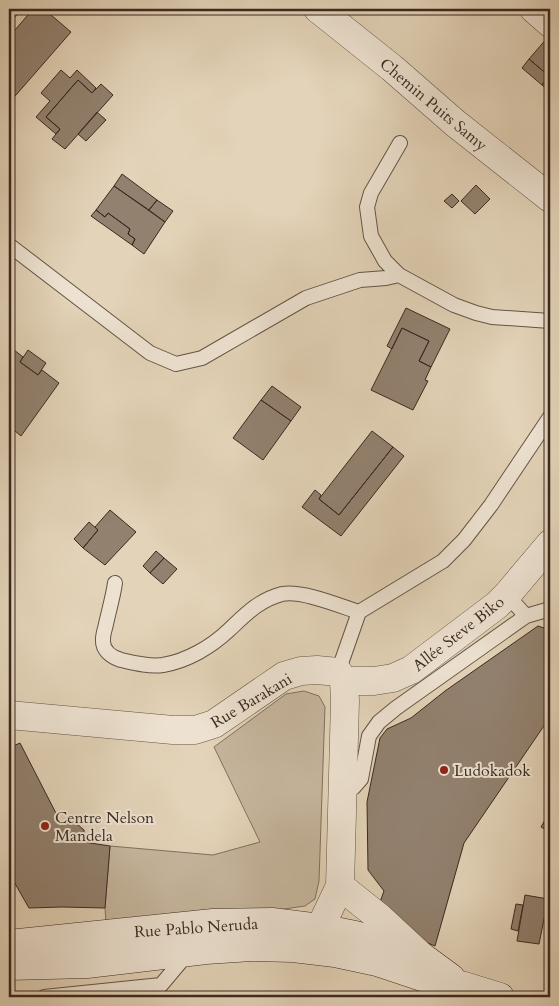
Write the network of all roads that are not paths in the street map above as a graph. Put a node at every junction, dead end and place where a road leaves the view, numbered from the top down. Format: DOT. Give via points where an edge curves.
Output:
graph roads {
  1 [pos="12,9"];
  2 [pos="318,9"];
  3 [pos="534,9"];
  4 [pos="9,12"];
  5 [pos="550,24"];
  6 [pos="400,143"];
  7 [pos="550,198"];
  8 [pos="9,245"];
  9 [pos="399,275"];
  10 [pos="550,321"];
  11 [pos="550,417"];
  12 [pos="550,544"];
  13 [pos="115,583"];
  14 [pos="507,595"];
  15 [pos="550,609"];
  16 [pos="526,616"];
  17 [pos="357,618"];
  18 [pos="341,677"];
  19 [pos="9,715"];
  20 [pos="343,795"];
  21 [pos="340,886"];
  22 [pos="320,928"];
  23 [pos="9,944"];
  24 [pos="294,948"];
  25 [pos="189,952"];
  26 [pos="421,956"];
  27 [pos="9,966"];
  28 [pos="460,985"];
  29 [pos="131,993"];
  30 [pos="44,997"];
  31 [pos="500,997"];
  1 -- 4 [label="lane"];
  2 -- 7 [label="street, Chemin Puits Samy"];
  3 -- 5 [label="street"];
  6 -- 9 [label="lane" via="371,193 367,207 371,236 385,261"];
  8 -- 9 [label="lane" via="150,353 176,364 202,358 306,298 360,280"];
  9 -- 10 [label="lane" via="454,305 492,318"];
  11 -- 17 [label="lane" via="491,505 444,561"];
  12 -- 14 [label="street, Allée Steve Biko"];
  13 -- 17 [label="lane" via="103,640 105,650 115,658 136,663 161,665 184,659 214,643 269,598 285,594 302,595"];
  14 -- 16 [label="lane"];
  14 -- 18 [label="street, Allée Steve Biko" via="411,670 393,678 374,681"];
  15 -- 16 [label="lane"];
  16 -- 20 [label="lane" via="379,722 369,736 361,779"];
  17 -- 18 [label="lane"];
  18 -- 19 [label="street, Rue Barakani" via="317,670 284,676 214,724 195,730"];
  18 -- 20 [label="street" via="345,700"];
  20 -- 21 [label="street"];
  21 -- 22 [label="street"];
  21 -- 26 [label="street"];
  22 -- 23 [label="street, Rue Pablo Neruda" via="272,922 213,923"];
  22 -- 24 [label="street"];
  22 -- 26 [label="street, Rue Pablo Neruda"];
  24 -- 25 [label="street, Rue Pablo Neruda" via="251,947"];
  24 -- 28 [label="street, Rue Pablo Neruda" via="369,960 431,980"];
  25 -- 27 [label="street, Rue Pablo Neruda" via="87,964"];
  25 -- 29 [label="lane" via="161,985"];
  26 -- 28 [label="street, Rue Pablo Neruda"];
  28 -- 31 [label="street, Rue Pablo Neruda"];
  29 -- 30 [label="lane"];
}
